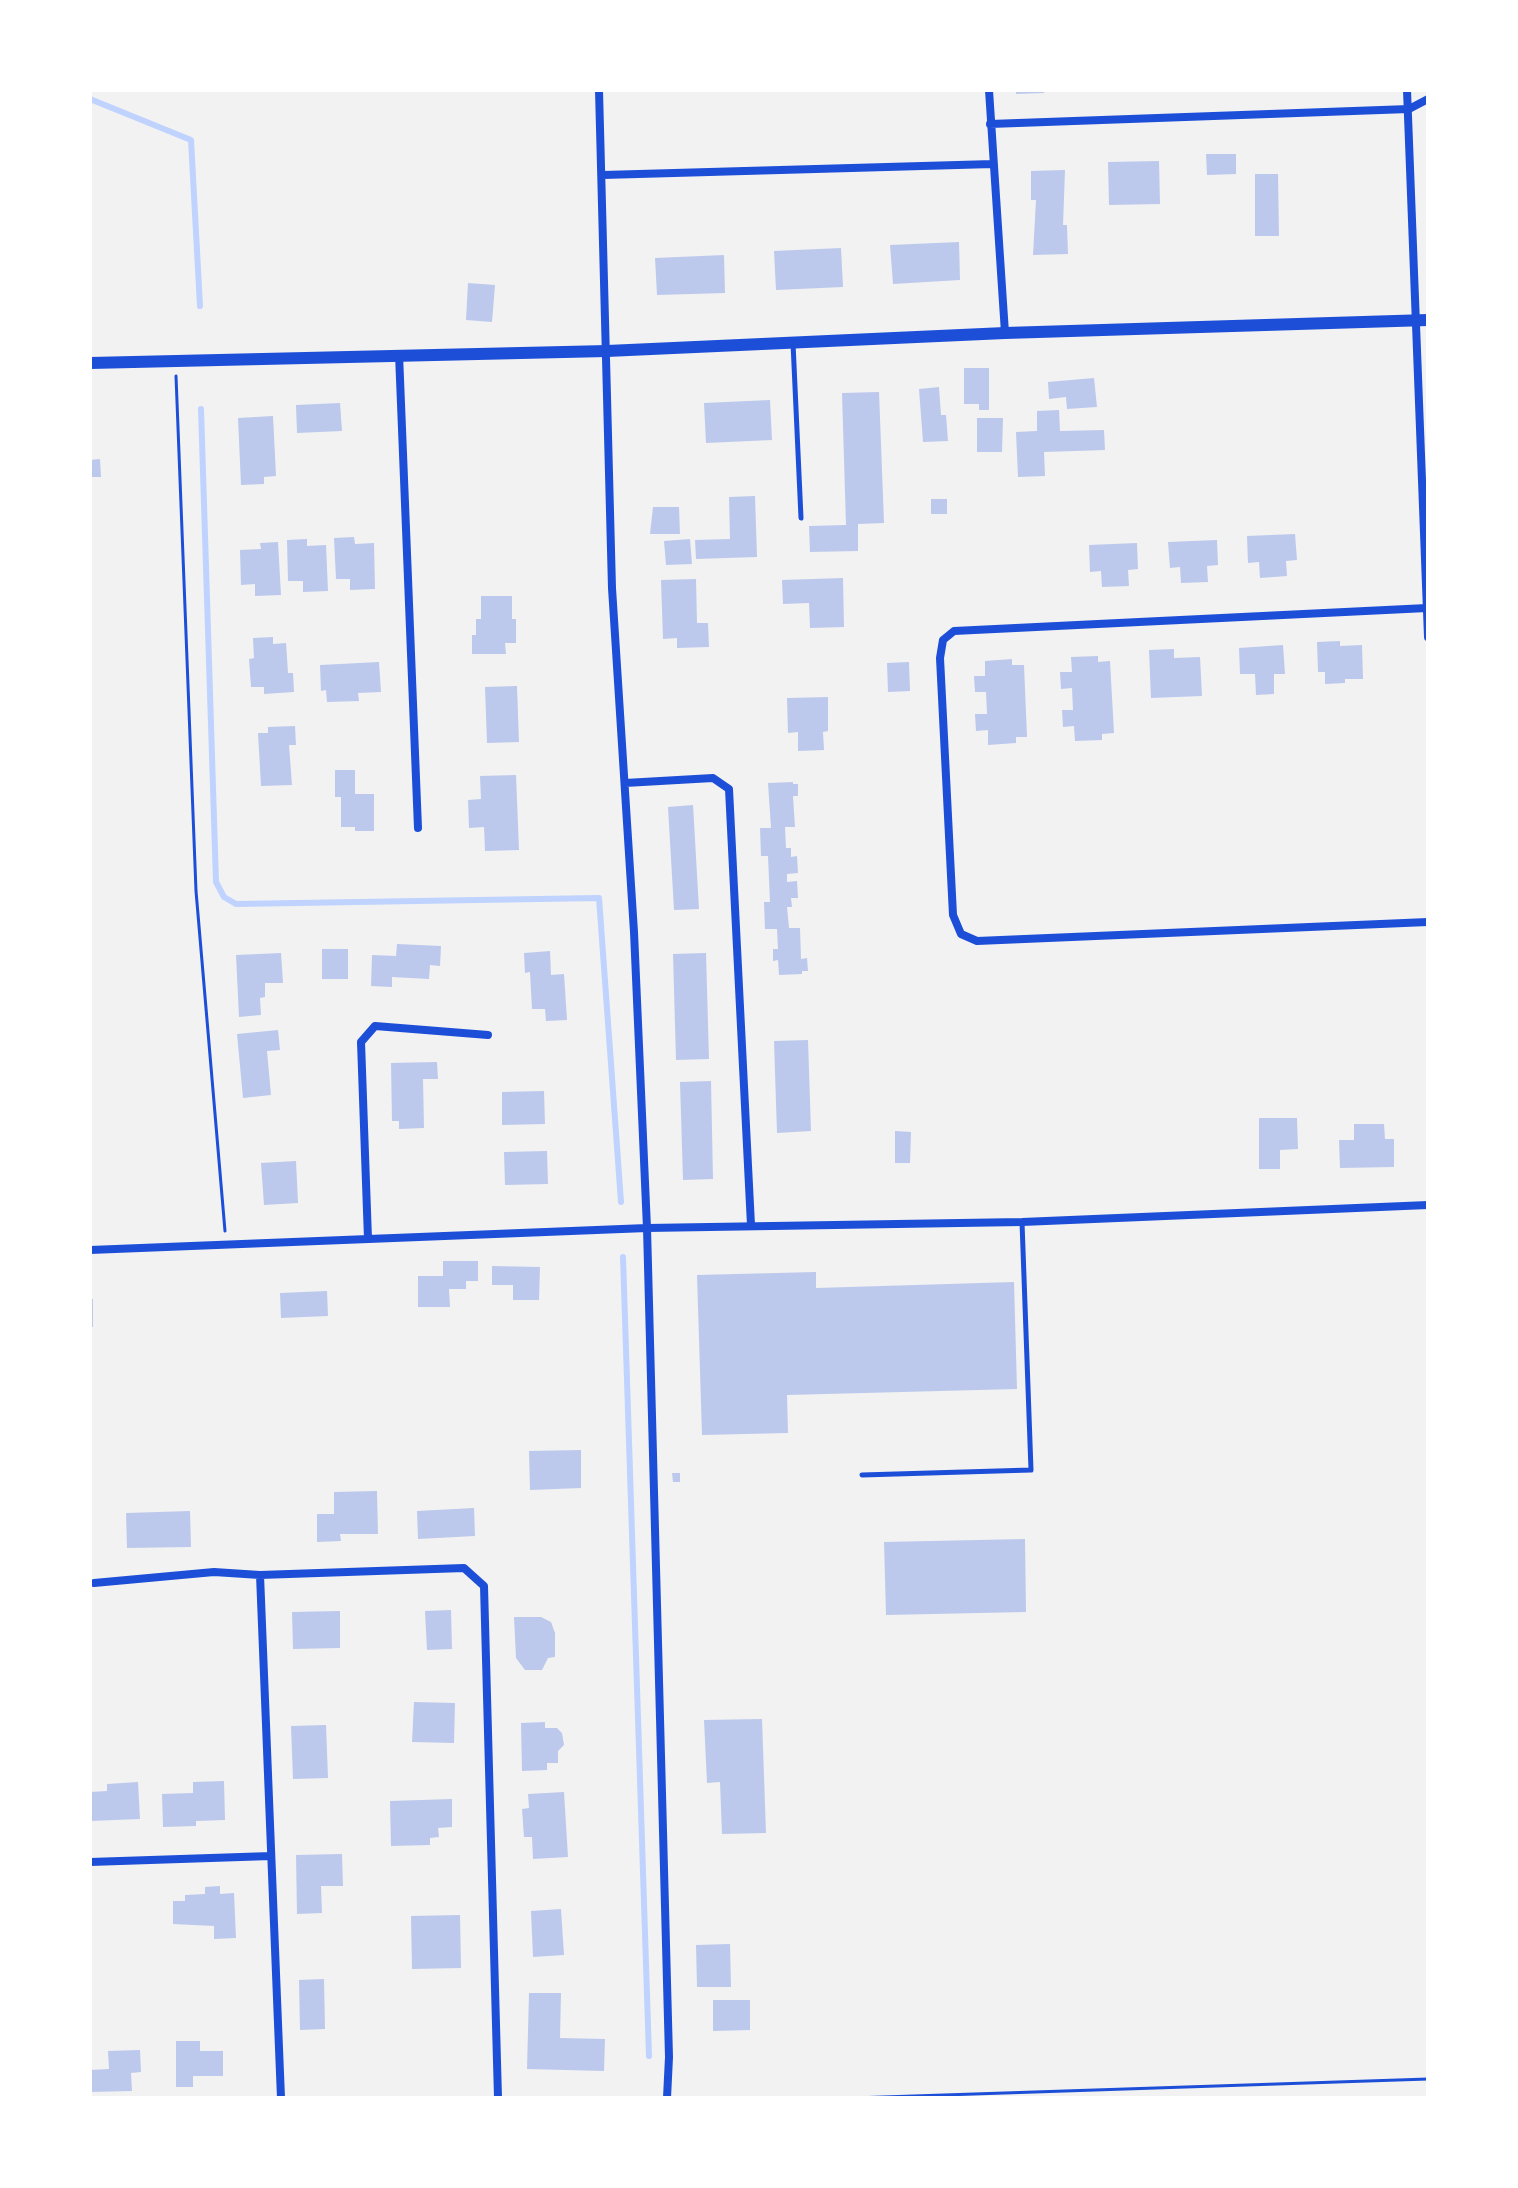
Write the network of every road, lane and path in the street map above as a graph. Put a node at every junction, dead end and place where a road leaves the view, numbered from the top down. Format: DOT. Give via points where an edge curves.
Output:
graph roads {
  1 [pos="599,90"];
  2 [pos="989,90"];
  3 [pos="1407,90"];
  4 [pos="1428,99"];
  5 [pos="1409,109"];
  6 [pos="990,124"];
  7 [pos="993,164"];
  8 [pos="603,175"];
  9 [pos="1422,320"];
  10 [pos="1005,333"];
  11 [pos="793,343"];
  12 [pos="607,351"];
  13 [pos="399,354"];
  14 [pos="176,360"];
  15 [pos="90,363"];
  16 [pos="1424,441"];
  17 [pos="801,518"];
  18 [pos="1427,608"];
  19 [pos="1428,637"];
  20 [pos="625,783"];
  21 [pos="418,828"];
  22 [pos="1428,922"];
  23 [pos="488,1035"];
  24 [pos="1428,1205"];
  25 [pos="1022,1222"];
  26 [pos="751,1225"];
  27 [pos="647,1228"];
  28 [pos="368,1239"];
  29 [pos="226,1244"];
  30 [pos="90,1250"];
  31 [pos="862,1475"];
  32 [pos="260,1575"];
  33 [pos="94,1583"];
  34 [pos="271,1856"];
  35 [pos="90,1862"];
  36 [pos="1428,2079"];
  37 [pos="281,2098"];
  38 [pos="498,2098"];
  39 [pos="667,2098"];
  40 [pos="853,2098"];
  1 -- 8 [label="street"];
  2 -- 6 [label="street"];
  3 -- 5 [label="street"];
  4 -- 5 [label="street"];
  5 -- 6 [label="street"];
  5 -- 9 [label="street"];
  6 -- 7 [label="street"];
  7 -- 8 [label="street"];
  7 -- 10 [label="street"];
  8 -- 12 [label="street"];
  9 -- 10 [label="street"];
  9 -- 16 [label="street" via="1418,368"];
  10 -- 11 [label="street"];
  11 -- 12 [label="street"];
  11 -- 17 [label="lane"];
  12 -- 13 [label="street"];
  12 -- 20 [label="street" via="612,588"];
  13 -- 14 [label="street"];
  13 -- 21 [label="street"];
  14 -- 15 [label="street"];
  14 -- 29 [label="path" via="196,891"];
  16 -- 18 [label="street"];
  18 -- 19 [label="street"];
  18 -- 22 [label="street" via="954,631 943,640 940,658 953,915 961,934 977,941"];
  20 -- 26 [label="street" via="713,778 729,789"];
  20 -- 27 [label="street"];
  23 -- 28 [label="street" via="375,1026 361,1042"];
  24 -- 25 [label="street"];
  25 -- 26 [label="street"];
  25 -- 31 [label="lane" via="1031,1470"];
  26 -- 27 [label="street"];
  27 -- 28 [label="street"];
  27 -- 39 [label="street"];
  28 -- 29 [label="street"];
  29 -- 30 [label="street"];
  32 -- 33 [label="street" via="214,1572"];
  32 -- 34 [label="street"];
  32 -- 38 [label="street" via="464,1568 484,1586"];
  34 -- 35 [label="street"];
  34 -- 37 [label="street"];
  36 -- 40 [label="path"];
}
